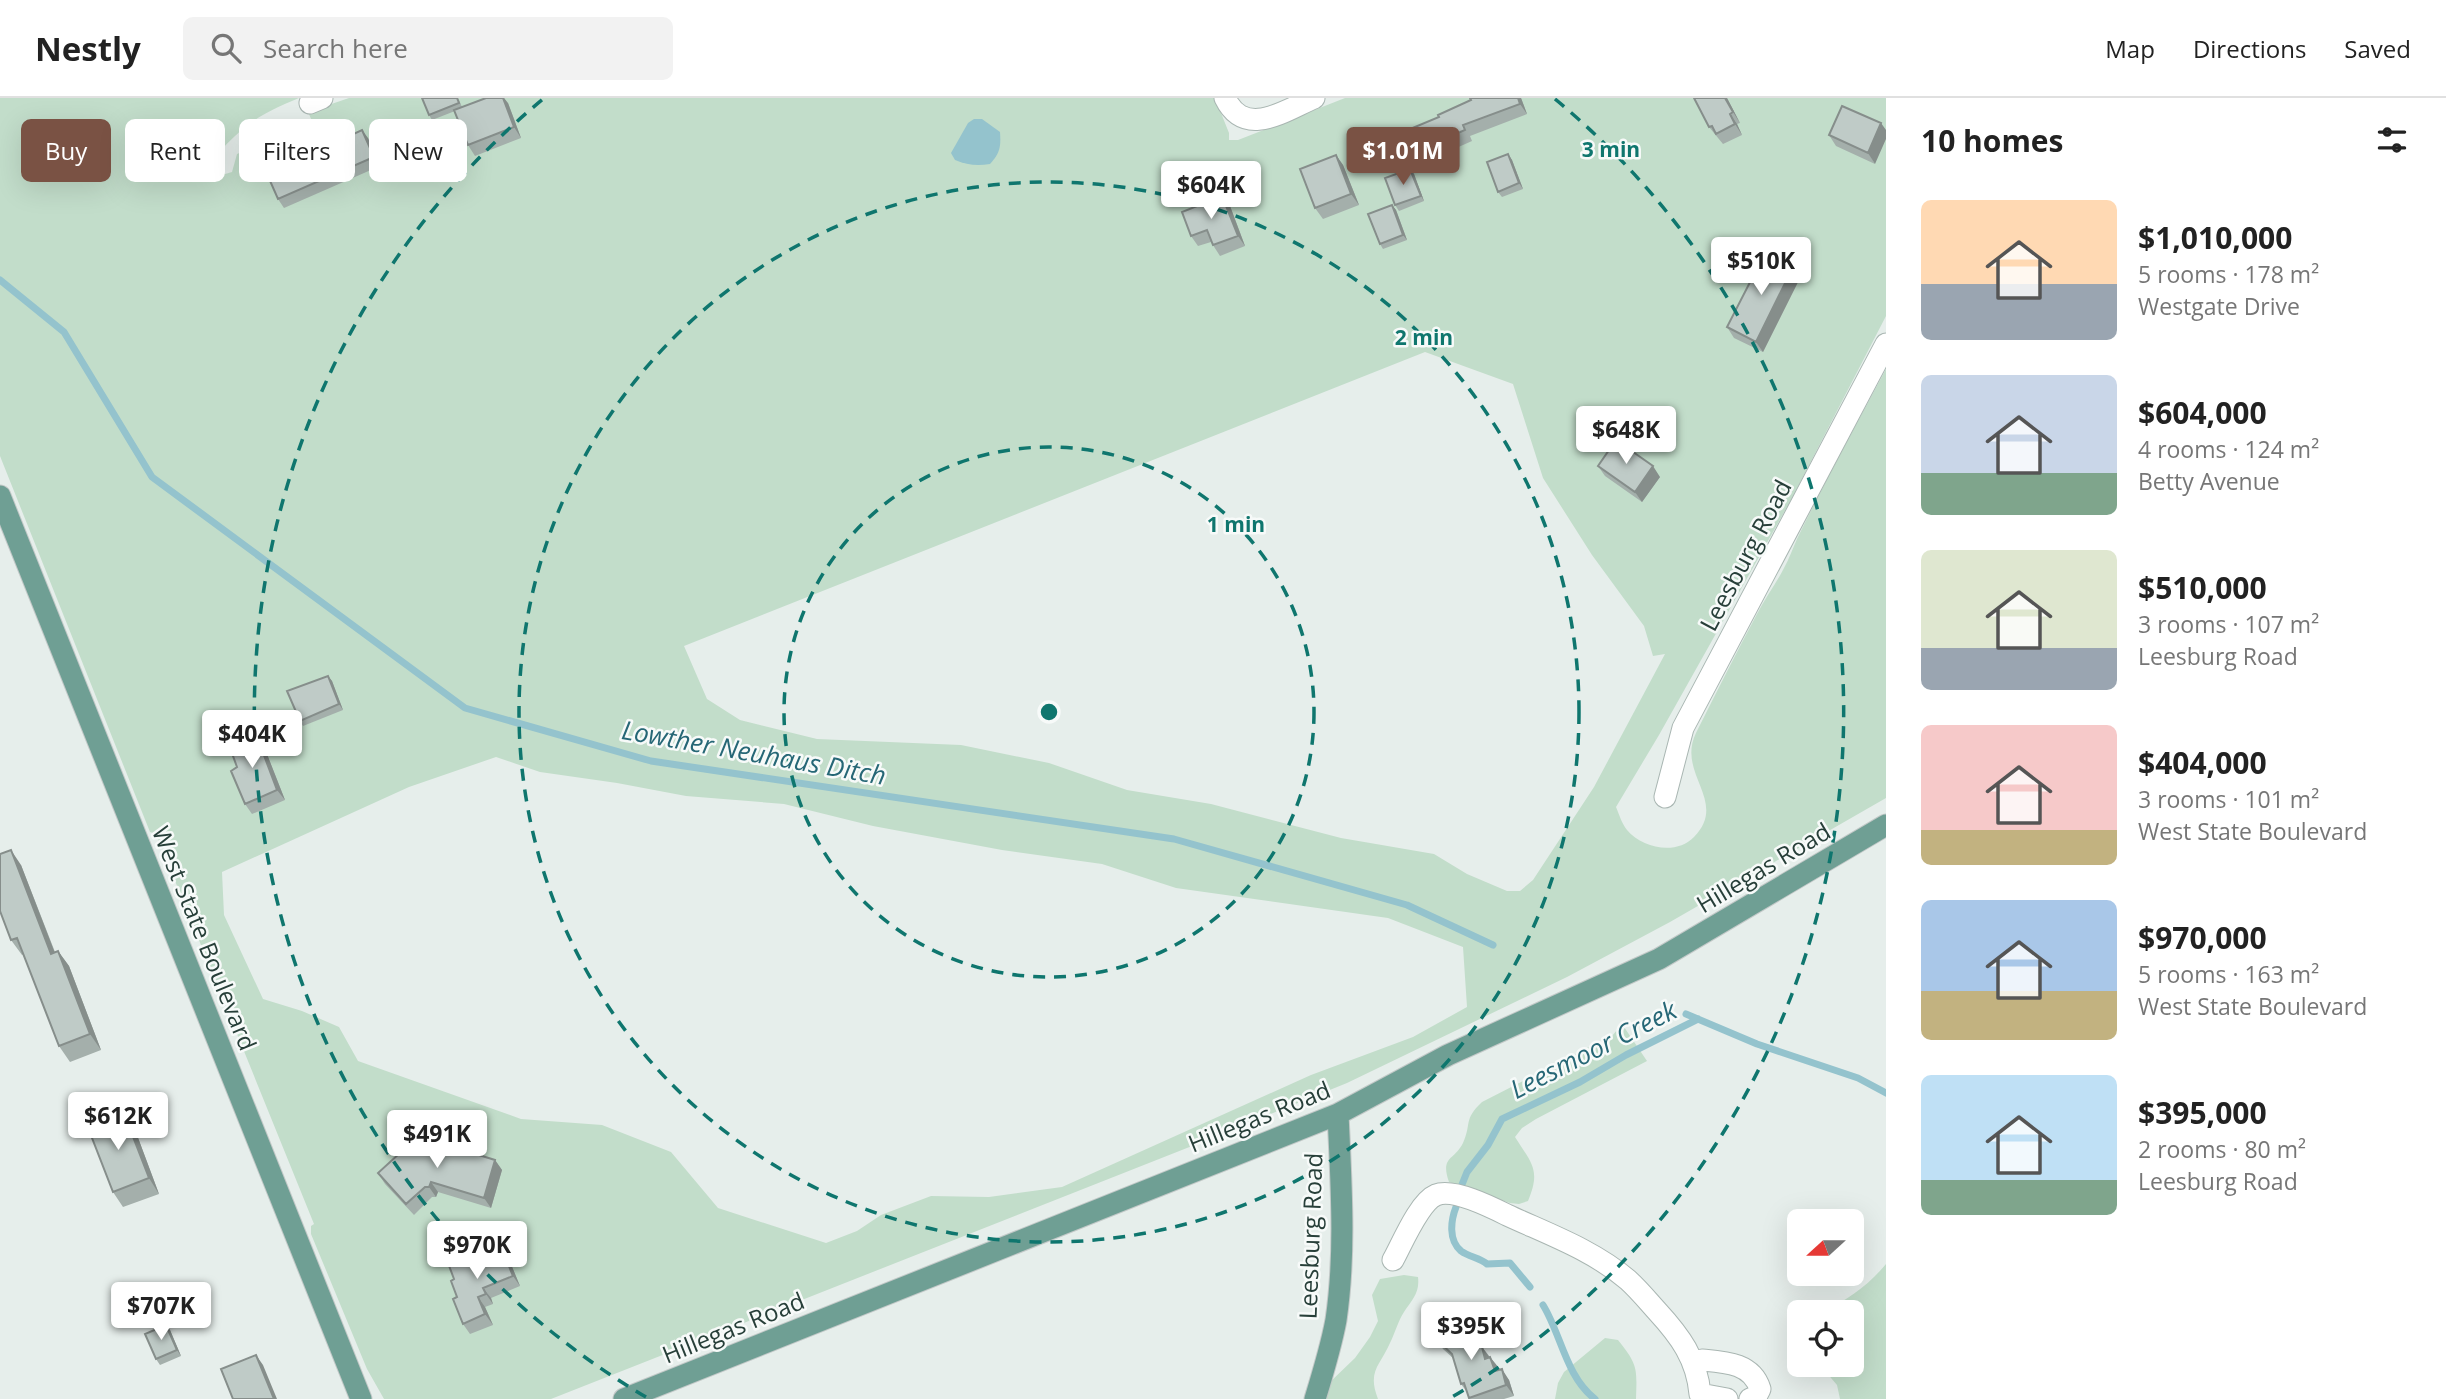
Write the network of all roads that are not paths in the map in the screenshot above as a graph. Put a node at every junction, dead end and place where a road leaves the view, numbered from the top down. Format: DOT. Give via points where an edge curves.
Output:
graph roads {
  1 [pos="1225,98"];
  2 [pos="1314,98"];
  3 [pos="1886,344"];
  4 [pos="0,496"];
  5 [pos="5,522"];
  6 [pos="1665,797"];
  7 [pos="1886,825"];
  8 [pos="1338,1114"];
  9 [pos="1393,1261"];
  10 [pos="1702,1360"];
  11 [pos="361,1399"];
  12 [pos="624,1399"];
  13 [pos="1315,1399"];
  14 [pos="1727,1399"];
  15 [pos="1751,1399"];
  1 -- 2 [label="street" via="1244,119 1258,121"];
  3 -- 6 [label="street, Leesburg Road" via="1683,728"];
  4 -- 5 [label="main road, West State Boulevard"];
  5 -- 11 [label="main road, West State Boulevard"];
  7 -- 8 [label="main road, Hillegas Road" via="1659,959 1448,1055"];
  8 -- 12 [label="main road, Hillegas Road"];
  8 -- 13 [label="main road, Leesburg Road" via="1342,1209 1336,1320"];
  9 -- 14 [label="street" via="1419,1213 1436,1195 1454,1195 1494,1209 1585,1251 1629,1281 1687,1348 1700,1394"];
  10 -- 15 [label="street" via="1745,1368 1758,1380 1760,1389"];
}
